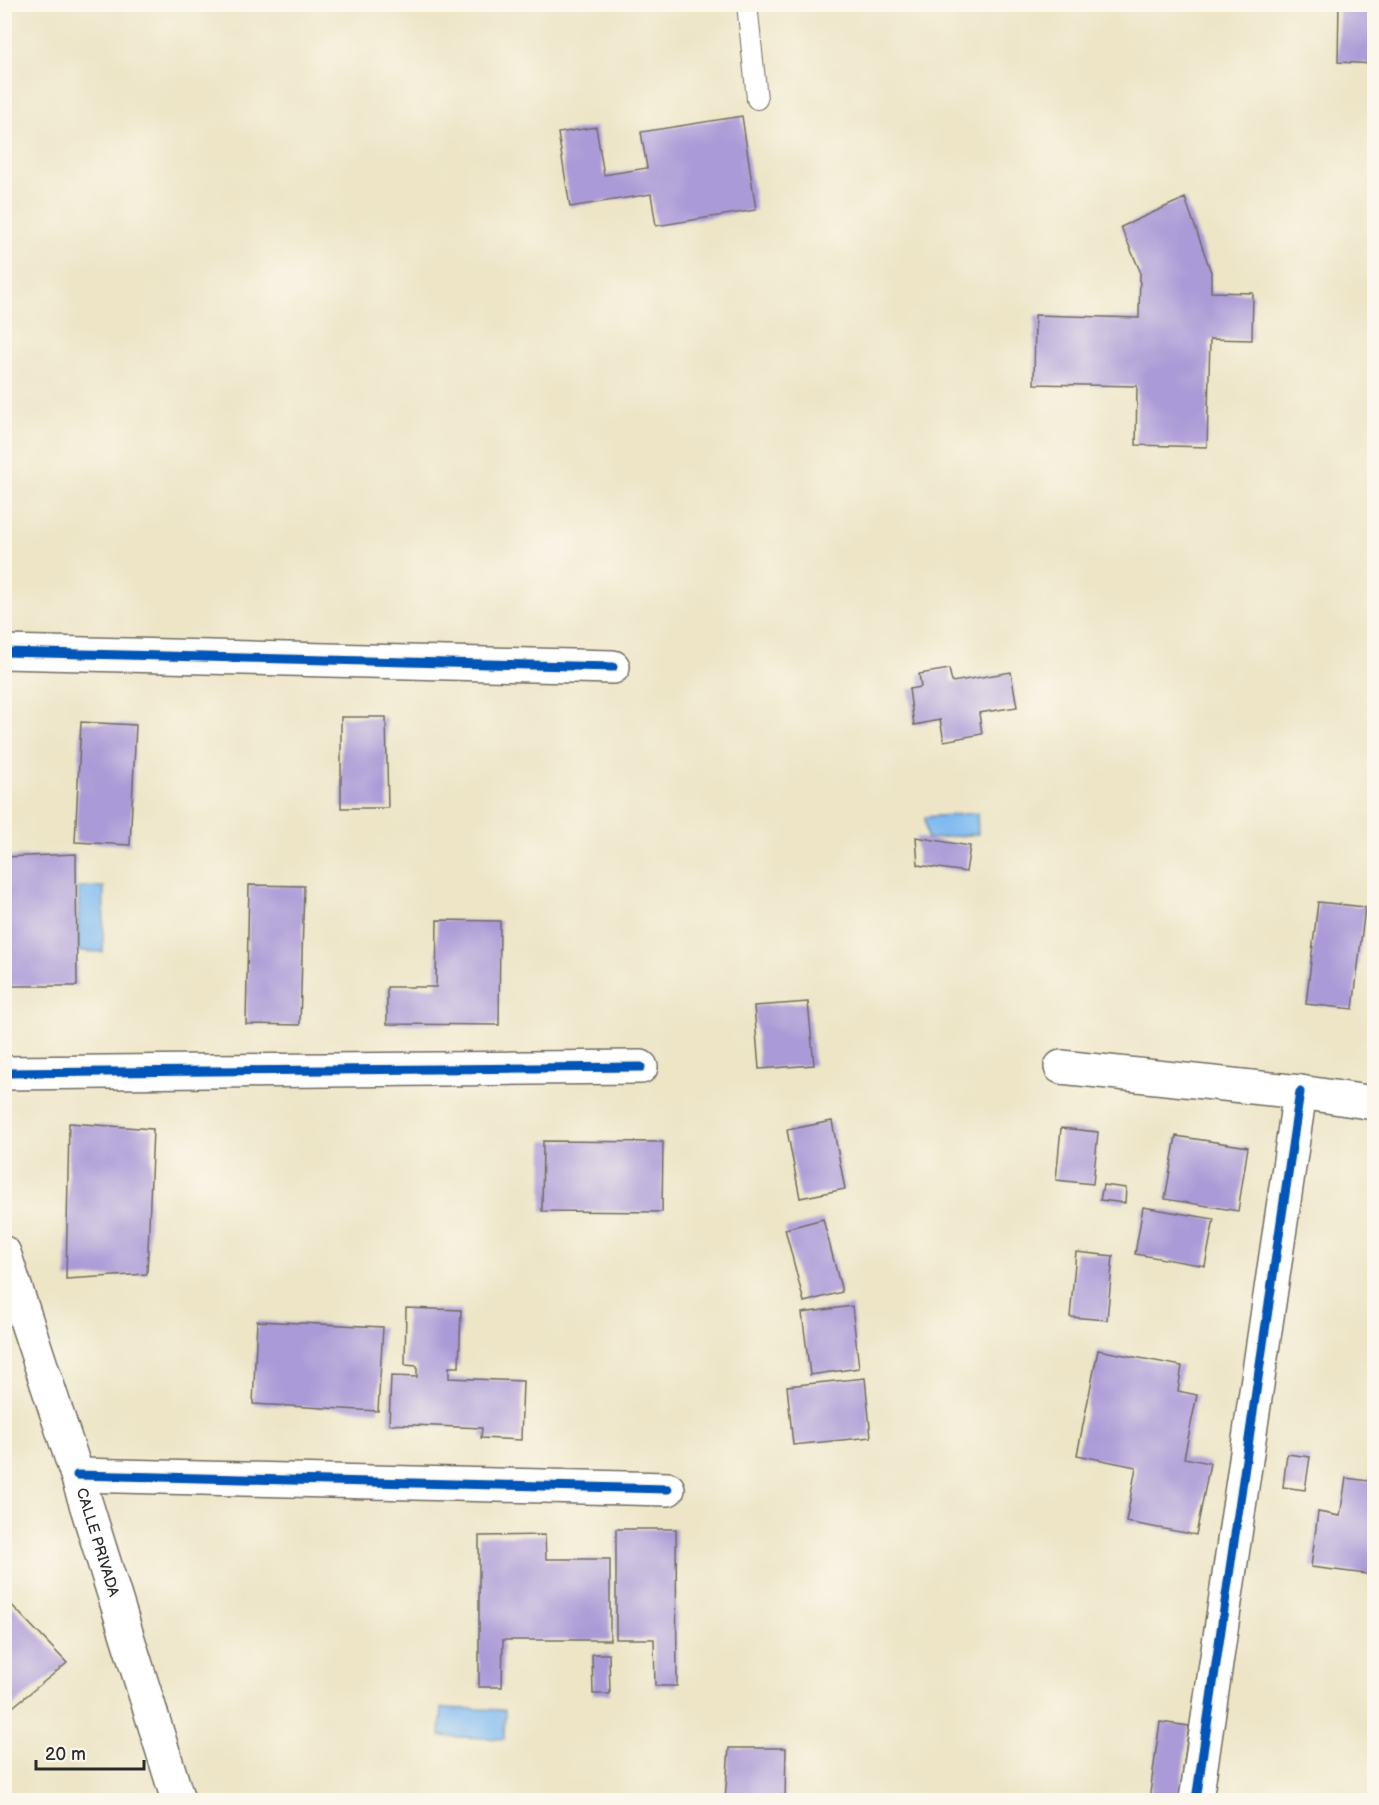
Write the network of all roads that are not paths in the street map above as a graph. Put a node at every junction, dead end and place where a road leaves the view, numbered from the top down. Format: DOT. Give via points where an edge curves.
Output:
graph roads {
  1 [pos="747,4"];
  2 [pos="757,99"];
  3 [pos="4,652"];
  4 [pos="613,667"];
  5 [pos="641,1067"];
  6 [pos="1062,1067"];
  7 [pos="4,1073"];
  8 [pos="1300,1092"];
  9 [pos="1374,1103"];
  10 [pos="4,1253"];
  11 [pos="77,1475"];
  12 [pos="668,1489"];
  13 [pos="178,1800"];
  14 [pos="1196,1800"];
  1 -- 2 [label="lane"];
  3 -- 4 [label="street"];
  5 -- 7 [label="street"];
  6 -- 8 [label="street"];
  8 -- 9 [label="street"];
  8 -- 14 [label="street"];
  10 -- 11 [label="street, CALLE PRIVADA"];
  11 -- 12 [label="street"];
  11 -- 13 [label="street, CALLE PRIVADA"];
}
